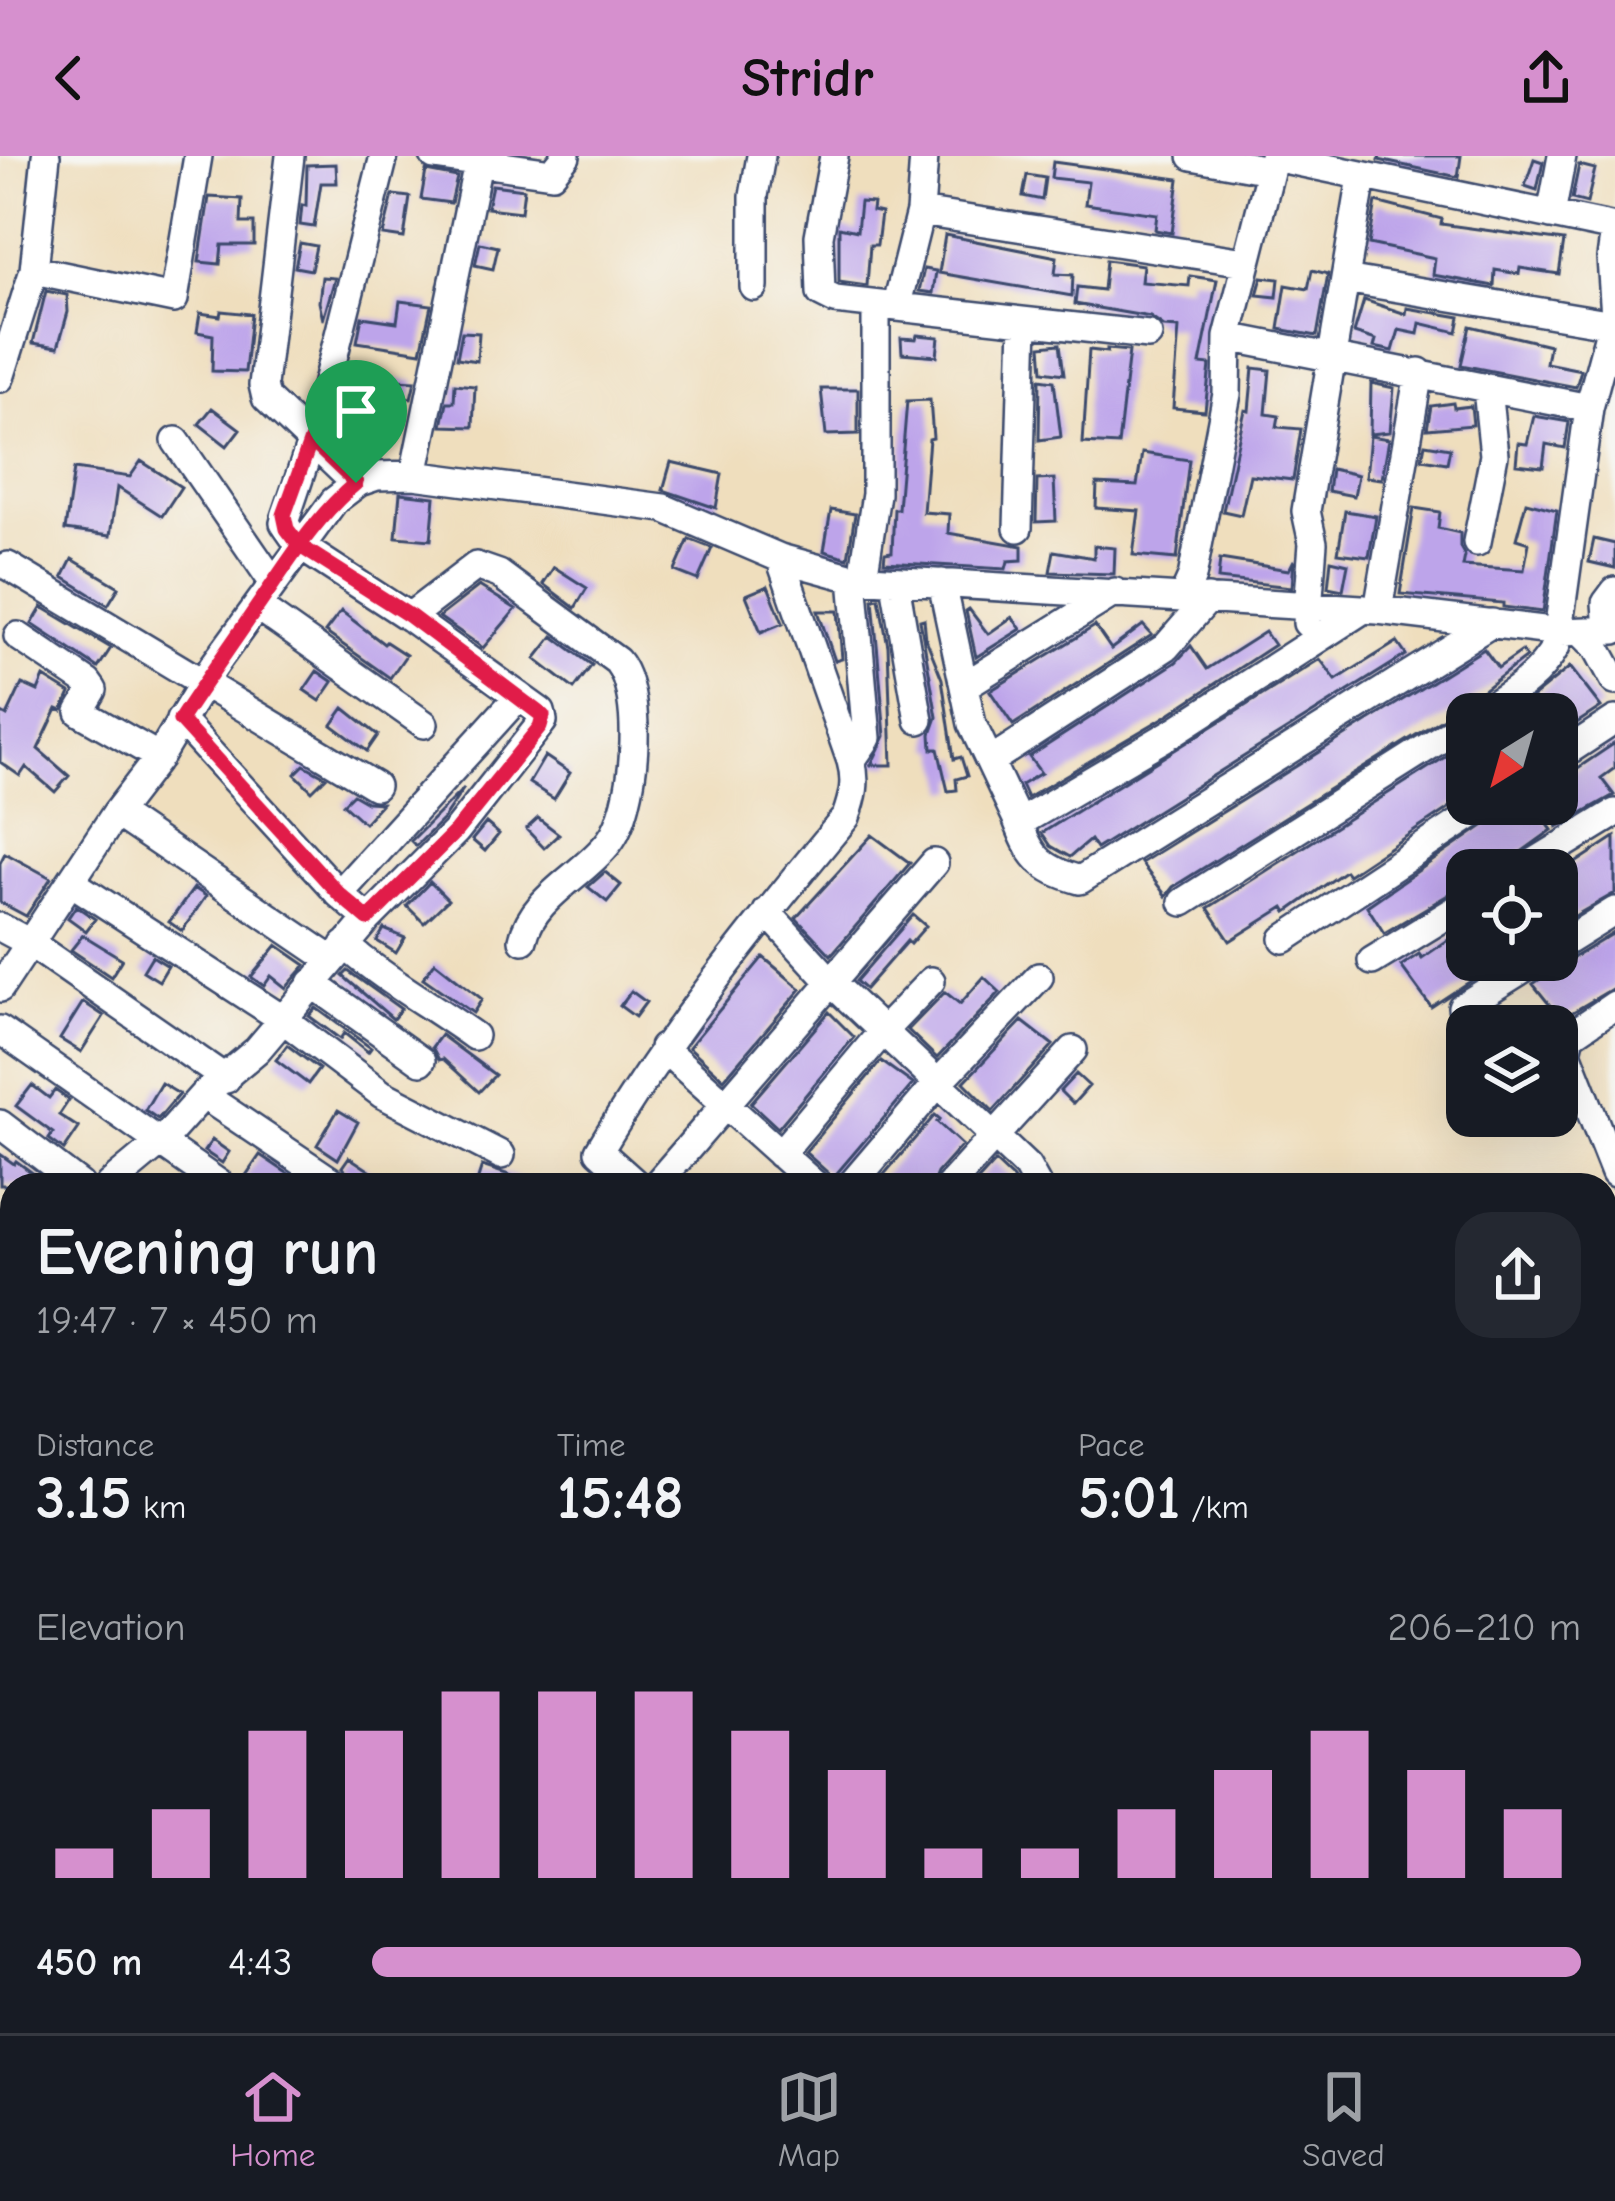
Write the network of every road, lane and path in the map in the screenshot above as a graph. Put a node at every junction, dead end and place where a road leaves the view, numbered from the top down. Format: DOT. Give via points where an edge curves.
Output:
graph roads {
  1 [pos="46,156"];
  2 [pos="198,156"];
  3 [pos="290,156"];
  4 [pos="384,156"];
  5 [pos="434,156"];
  6 [pos="566,156"];
  7 [pos="761,156"];
  8 [pos="834,156"];
  9 [pos="924,156"];
  10 [pos="1562,156"];
  11 [pos="1209,157"];
  12 [pos="1272,161"];
  13 [pos="478,163"];
  14 [pos="1362,177"];
  15 [pos="920,212"];
  16 [pos="1551,215"];
  17 [pos="1615,229"];
  18 [pos="1245,262"];
  19 [pos="34,270"];
  20 [pos="1346,279"];
  21 [pos="754,286"];
  22 [pos="886,304"];
  23 [pos="1024,322"];
  24 [pos="1612,325"];
  25 [pos="1148,335"];
  26 [pos="1228,337"];
  27 [pos="1329,359"];
  28 [pos="1419,372"];
  29 [pos="0,378"];
  30 [pos="1487,389"];
  31 [pos="1589,408"];
  32 [pos="311,440"];
  33 [pos="176,441"];
  34 [pos="414,475"];
  35 [pos="356,483"];
  36 [pos="1018,528"];
  37 [pos="1477,542"];
  38 [pos="300,546"];
  39 [pos="780,558"];
  40 [pos="8,566"];
  41 [pos="858,578"];
  42 [pos="273,582"];
  43 [pos="895,583"];
  44 [pos="942,583"];
  45 [pos="1615,591"];
  46 [pos="1115,592"];
  47 [pos="1196,598"];
  48 [pos="1310,605"];
  49 [pos="258,607"];
  50 [pos="1371,609"];
  51 [pos="410,616"];
  52 [pos="1492,623"];
  53 [pos="1591,631"];
  54 [pos="18,636"];
  55 [pos="1304,648"];
  56 [pos="1615,681"];
  57 [pos="205,682"];
  58 [pos="964,686"];
  59 [pos="1510,693"];
  60 [pos="519,696"];
  61 [pos="1615,719"];
  62 [pos="180,720"];
  63 [pos="919,720"];
  64 [pos="424,724"];
  65 [pos="1446,735"];
  66 [pos="1578,744"];
  67 [pos="159,757"];
  68 [pos="851,761"];
  69 [pos="990,761"];
  70 [pos="375,786"];
  71 [pos="116,813"];
  72 [pos="1615,813"];
  73 [pos="1016,817"];
  74 [pos="1456,825"];
  75 [pos="1556,849"];
  76 [pos="934,863"];
  77 [pos="70,882"];
  78 [pos="339,894"];
  79 [pos="1183,902"];
  80 [pos="1615,911"];
  81 [pos="766,912"];
  82 [pos="1446,916"];
  83 [pos="368,919"];
  84 [pos="0,927"];
  85 [pos="1578,934"];
  86 [pos="1284,939"];
  87 [pos="523,940"];
  88 [pos="30,943"];
  89 [pos="339,953"];
  90 [pos="1372,961"];
  91 [pos="1039,977"];
  92 [pos="931,981"];
  93 [pos="1503,981"];
  94 [pos="312,983"];
  95 [pos="832,983"];
  96 [pos="0,988"];
  97 [pos="1464,1005"];
  98 [pos="1615,1005"];
  99 [pos="284,1021"];
  100 [pos="0,1030"];
  101 [pos="883,1031"];
  102 [pos="474,1036"];
  103 [pos="663,1048"];
  104 [pos="1072,1050"];
  105 [pos="421,1061"];
  106 [pos="938,1082"];
  107 [pos="214,1087"];
  108 [pos="725,1105"];
  109 [pos="0,1124"];
  110 [pos="993,1135"];
  111 [pos="161,1141"];
  112 [pos="780,1154"];
  113 [pos="501,1155"];
  114 [pos="64,1173"];
  115 [pos="123,1173"];
  116 [pos="205,1173"];
  117 [pos="322,1173"];
  118 [pos="624,1173"];
  119 [pos="666,1173"];
  120 [pos="801,1173"];
  121 [pos="860,1173"];
  122 [pos="960,1173"];
  123 [pos="1031,1173"];
  124 [pos="1615,1173"];
  1 -- 19 [label="street"];
  2 -- 19 [label="street" via="174,299"];
  3 -- 32 [label="street" via="263,385 266,398"];
  4 -- 32 [label="street"];
  5 -- 13 [label="street"];
  6 -- 13 [label="street" via="552,172"];
  7 -- 21 [label="street"];
  8 -- 22 [label="street" via="819,236 821,293"];
  9 -- 15 [label="street"];
  10 -- 16 [label="street"];
  11 -- 12 [label="street"];
  12 -- 14 [label="street"];
  12 -- 18 [label="street"];
  13 -- 34 [label="street"];
  14 -- 16 [label="street"];
  14 -- 20 [label="street"];
  15 -- 18 [label="street"];
  15 -- 22 [label="street"];
  16 -- 17 [label="street"];
  17 -- 24 [label="street"];
  18 -- 26 [label="street"];
  19 -- 29 [label="street"];
  20 -- 24 [label="street"];
  20 -- 27 [label="street"];
  22 -- 23 [label="street"];
  22 -- 41 [label="street" via="876,494"];
  23 -- 25 [label="street"];
  23 -- 36 [label="street"];
  24 -- 31 [label="street"];
  26 -- 27 [label="street"];
  26 -- 47 [label="street" via="1227,394 1192,578"];
  27 -- 28 [label="street"];
  27 -- 48 [label="street" via="1306,511"];
  28 -- 30 [label="street"];
  28 -- 50 [label="street"];
  30 -- 31 [label="street"];
  30 -- 37 [label="street" via="1494,455"];
  31 -- 53 [label="street"];
  32 -- 35 [label="street"];
  32 -- 38 [label="street" via="284,515"];
  33 -- 42 [label="street"];
  34 -- 35 [label="street"];
  34 -- 39 [label="street" via="663,508"];
  35 -- 38 [label="street"];
  38 -- 42 [label="street"];
  38 -- 51 [label="street"];
  39 -- 41 [label="street"];
  39 -- 68 [label="street"];
  40 -- 57 [label="street"];
  41 -- 43 [label="street"];
  41 -- 68 [label="street" via="867,738"];
  42 -- 49 [label="street"];
  43 -- 44 [label="street"];
  43 -- 63 [label="street"];
  44 -- 46 [label="street"];
  44 -- 58 [label="street"];
  45 -- 53 [label="street"];
  46 -- 47 [label="street"];
  46 -- 58 [label="street"];
  47 -- 48 [label="street"];
  47 -- 69 [label="street" via="1166,647"];
  48 -- 50 [label="street"];
  48 -- 55 [label="street"];
  49 -- 57 [label="street"];
  49 -- 64 [label="street"];
  50 -- 52 [label="street"];
  50 -- 55 [label="street"];
  51 -- 60 [label="street"];
  51 -- 87 [label="street" via="476,566 488,569 625,671 634,709 631,778 614,833 529,920"];
  52 -- 53 [label="street"];
  52 -- 73 [label="street" via="1080,880 1030,854"];
  53 -- 56 [label="street"];
  53 -- 59 [label="street"];
  54 -- 67 [label="street" via="88,683 93,690 80,712"];
  55 -- 73 [label="street" via="1027,819"];
  57 -- 62 [label="street"];
  57 -- 70 [label="street"];
  58 -- 69 [label="street"];
  60 -- 78 [label="street"];
  60 -- 83 [label="street" via="541,712 540,727 456,831"];
  61 -- 66 [label="street"];
  62 -- 67 [label="street"];
  62 -- 78 [label="street"];
  65 -- 79 [label="street"];
  67 -- 71 [label="street"];
  68 -- 81 [label="street" via="856,779 846,817"];
  69 -- 73 [label="street"];
  71 -- 77 [label="street"];
  71 -- 89 [label="street"];
  72 -- 75 [label="street"];
  74 -- 86 [label="street"];
  76 -- 95 [label="street"];
  77 -- 88 [label="street"];
  77 -- 99 [label="street"];
  78 -- 83 [label="street"];
  80 -- 85 [label="street"];
  81 -- 95 [label="street"];
  81 -- 103 [label="street"];
  82 -- 90 [label="street"];
  83 -- 89 [label="street"];
  84 -- 88 [label="street"];
  88 -- 96 [label="street"];
  88 -- 107 [label="street"];
  89 -- 94 [label="street"];
  89 -- 102 [label="street" via="410,989"];
  91 -- 106 [label="street"];
  92 -- 101 [label="street"];
  93 -- 97 [label="street"];
  94 -- 99 [label="street"];
  94 -- 105 [label="street"];
  95 -- 101 [label="street"];
  95 -- 108 [label="street"];
  98 -- 124 [label="street" via="1571,1035 1567,1052"];
  99 -- 107 [label="street"];
  99 -- 113 [label="street" via="382,1094"];
  100 -- 111 [label="street"];
  101 -- 106 [label="street"];
  101 -- 112 [label="street"];
  103 -- 108 [label="street"];
  103 -- 118 [label="street" via="599,1151"];
  104 -- 110 [label="street"];
  106 -- 110 [label="street"];
  106 -- 121 [label="street"];
  107 -- 111 [label="street"];
  107 -- 117 [label="street"];
  108 -- 112 [label="street"];
  108 -- 119 [label="street"];
  109 -- 114 [label="street"];
  110 -- 122 [label="street"];
  110 -- 123 [label="street"];
  111 -- 115 [label="street"];
  111 -- 116 [label="street"];
  112 -- 120 [label="street"];
}
